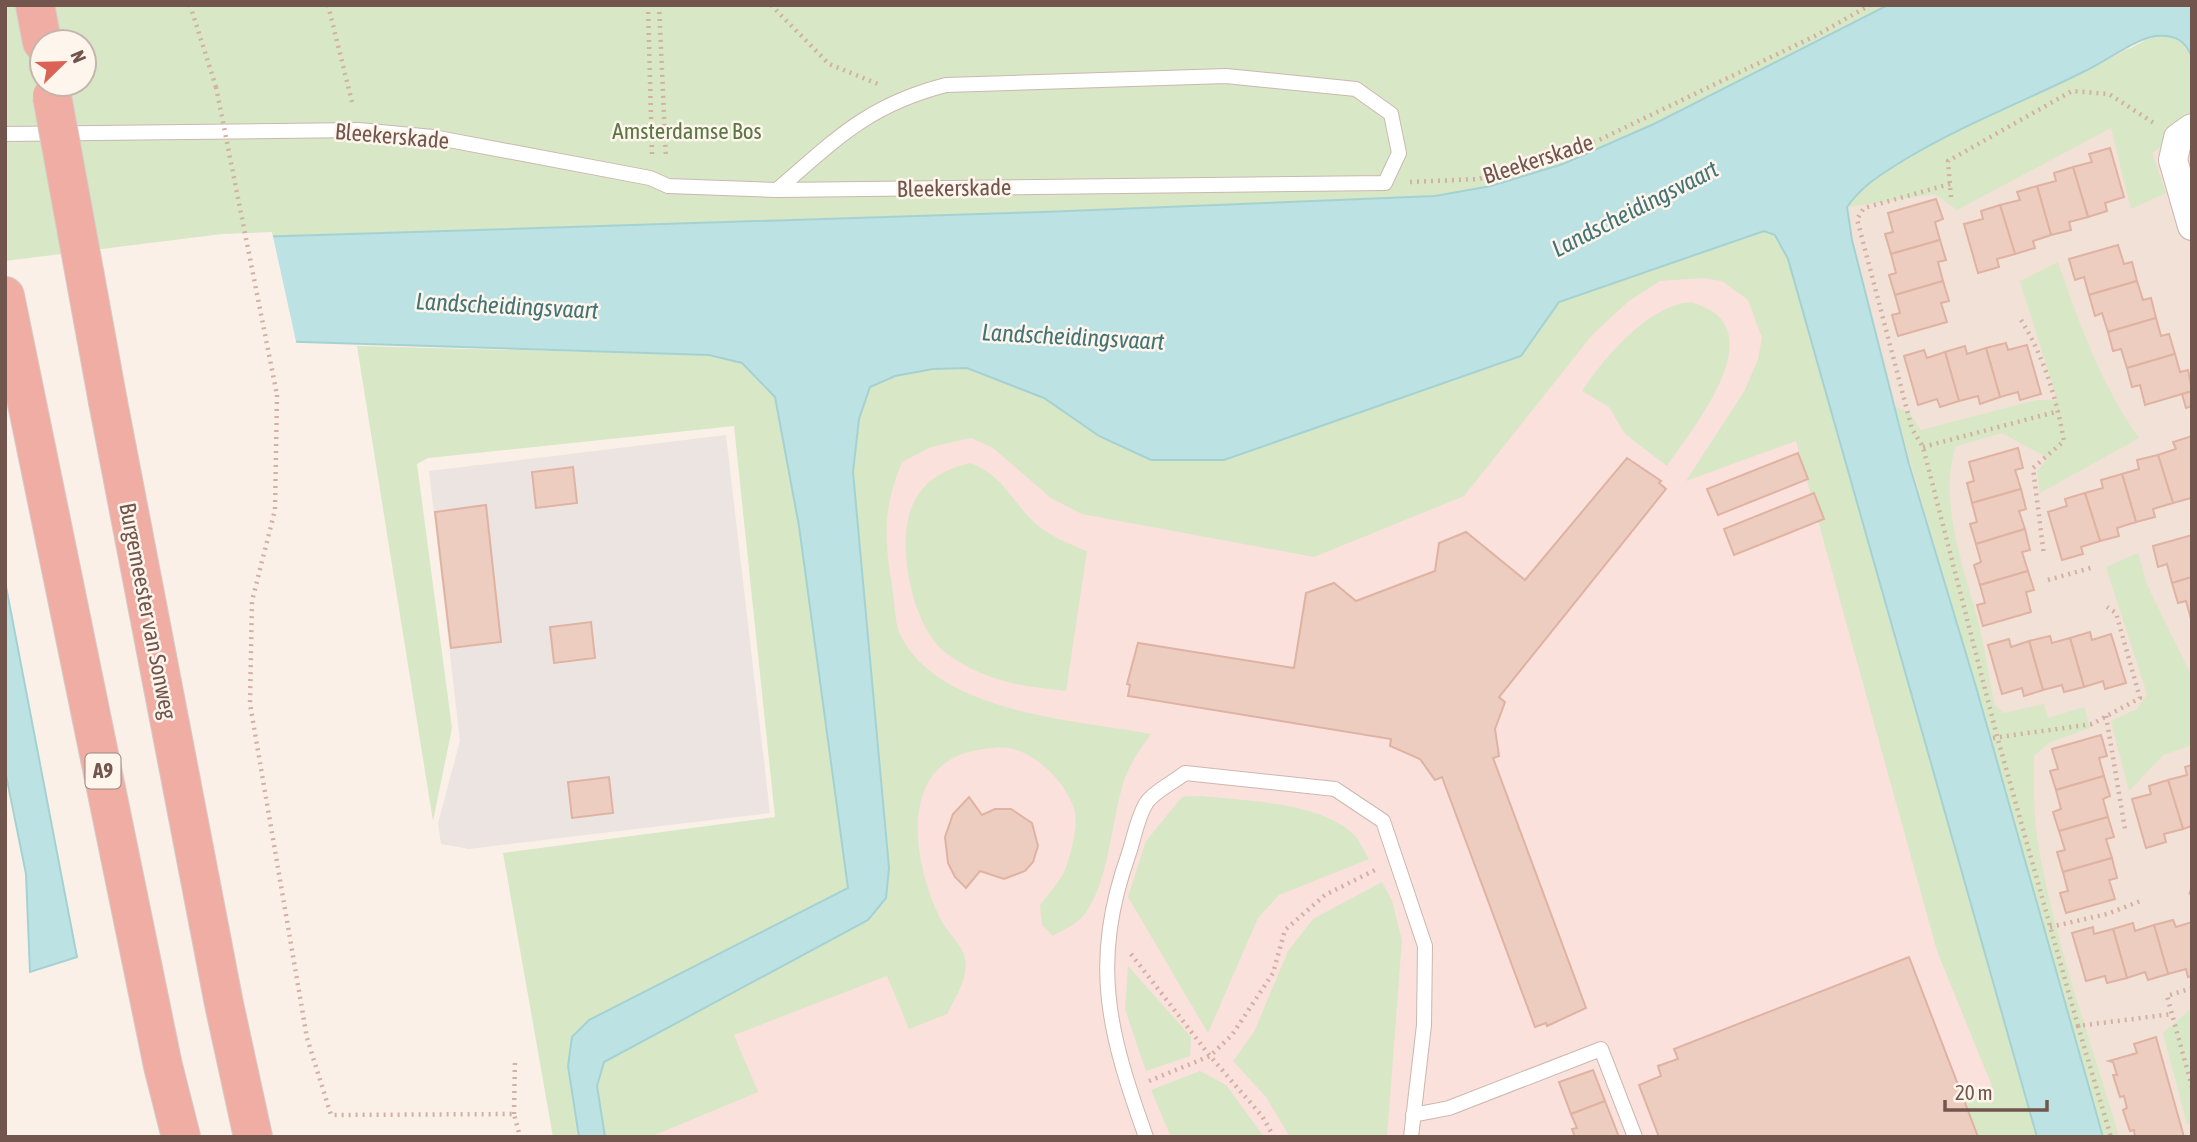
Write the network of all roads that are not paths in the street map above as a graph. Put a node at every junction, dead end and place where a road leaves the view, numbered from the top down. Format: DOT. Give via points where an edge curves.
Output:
graph roads {
  1 [pos="35,5"];
  2 [pos="39,28"];
  3 [pos="52,98"];
  4 [pos="2185,133"];
  5 [pos="5,134"];
  6 [pos="778,190"];
  7 [pos="2192,226"];
  8 [pos="5,296"];
  9 [pos="1413,1115"];
  10 [pos="181,1137"];
  11 [pos="253,1137"];
  12 [pos="1146,1137"];
  13 [pos="1411,1137"];
  14 [pos="1635,1137"];
  1 -- 2 [label="highway"];
  3 -- 11 [label="highway, Burgemeester van Sonweg, bridge"];
  4 -- 7 [label="street" via="2173,160"];
  5 -- 6 [label="lane, Bleekerskade" via="359,130 433,136 650,178 667,186"];
  6 -- 6 [label="lane, Bleekerskade" via="1385,183 1399,153 1391,114 1356,89 1226,76 946,85 905,96 856,122"];
  8 -- 10 [label="highway, A9"];
  9 -- 12 [label="lane" via="1424,1025 1425,946 1383,821 1335,789 1185,773 1147,803 1119,880 1106,952 1108,1012"];
  9 -- 13 [label="lane"];
  9 -- 14 [label="lane" via="1449,1108 1601,1049"];
}
